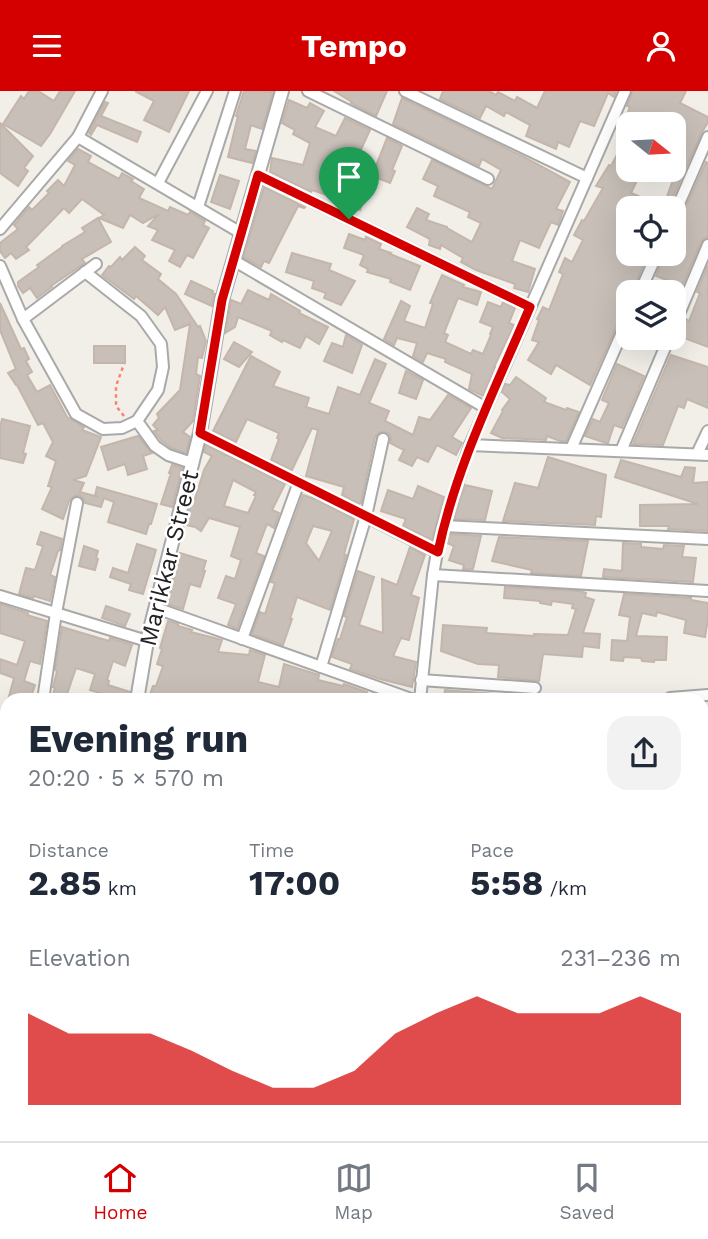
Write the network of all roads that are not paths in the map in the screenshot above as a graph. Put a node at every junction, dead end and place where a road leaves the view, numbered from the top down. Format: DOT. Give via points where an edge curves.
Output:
graph roads {
  1 [pos="102,91"];
  2 [pos="207,91"];
  3 [pos="235,91"];
  4 [pos="282,91"];
  5 [pos="308,91"];
  6 [pos="405,91"];
  7 [pos="625,91"];
  8 [pos="78,137"];
  9 [pos="708,137"];
  10 [pos="258,175"];
  11 [pos="587,178"];
  12 [pos="488,179"];
  13 [pos="158,183"];
  14 [pos="682,196"];
  15 [pos="198,207"];
  16 [pos="0,229"];
  17 [pos="241,233"];
  18 [pos="708,246"];
  19 [pos="233,260"];
  20 [pos="96,264"];
  21 [pos="0,266"];
  22 [pos="85,272"];
  23 [pos="686,298"];
  24 [pos="530,307"];
  25 [pos="23,319"];
  26 [pos="616,346"];
  27 [pos="664,350"];
  28 [pos="486,408"];
  29 [pos="133,423"];
  30 [pos="708,431"];
  31 [pos="200,433"];
  32 [pos="383,439"];
  33 [pos="470,445"];
  34 [pos="571,449"];
  35 [pos="621,451"];
  36 [pos="703,455"];
  37 [pos="192,463"];
  38 [pos="299,482"];
  39 [pos="77,503"];
  40 [pos="366,516"];
  41 [pos="443,526"];
  42 [pos="708,539"];
  43 [pos="438,552"];
  44 [pos="433,575"];
  45 [pos="708,591"];
  46 [pos="0,596"];
  47 [pos="156,608"];
  48 [pos="56,613"];
  49 [pos="242,639"];
  50 [pos="147,641"];
  51 [pos="321,667"];
  52 [pos="421,680"];
  53 [pos="535,688"];
  54 [pos="44,693"];
  55 [pos="138,693"];
  56 [pos="394,693"];
  57 [pos="420,693"];
  1 -- 8 [label="street"];
  2 -- 13 [label="street"];
  3 -- 15 [label="street"];
  4 -- 10 [label="street, Marikkar Street"];
  5 -- 12 [label="street"];
  6 -- 11 [label="street"];
  7 -- 11 [label="street"];
  8 -- 13 [label="street"];
  8 -- 16 [label="street"];
  9 -- 14 [label="street"];
  10 -- 17 [label="street, Marikkar Street"];
  10 -- 24 [label="street"];
  11 -- 24 [label="street"];
  13 -- 15 [label="street"];
  15 -- 17 [label="street"];
  17 -- 19 [label="street, Marikkar Street"];
  18 -- 23 [label="street"];
  19 -- 28 [label="street"];
  19 -- 31 [label="street, Marikkar Street"];
  20 -- 22 [label="street"];
  21 -- 25 [label="street"];
  22 -- 25 [label="street"];
  22 -- 29 [label="street" via="141,316 161,344 158,390"];
  24 -- 28 [label="street"];
  25 -- 29 [label="street" via="76,414 103,429"];
  26 -- 34 [label="street"];
  27 -- 35 [label="street"];
  28 -- 33 [label="street"];
  29 -- 37 [label="street" via="168,455"];
  30 -- 36 [label="street"];
  31 -- 37 [label="street, Marikkar Street"];
  31 -- 38 [label="street"];
  32 -- 40 [label="street"];
  33 -- 34 [label="street"];
  33 -- 41 [label="street"];
  34 -- 35 [label="street"];
  35 -- 36 [label="street"];
  37 -- 47 [label="street, Marikkar Street"];
  38 -- 40 [label="street"];
  38 -- 49 [label="street"];
  39 -- 48 [label="street"];
  40 -- 43 [label="street"];
  40 -- 51 [label="street"];
  41 -- 42 [label="street"];
  41 -- 43 [label="street"];
  43 -- 44 [label="street"];
  44 -- 45 [label="street"];
  44 -- 52 [label="street"];
  46 -- 48 [label="street"];
  47 -- 49 [label="street"];
  47 -- 50 [label="street, Marikkar Street"];
  48 -- 50 [label="street"];
  48 -- 54 [label="street"];
  49 -- 51 [label="street"];
  50 -- 55 [label="street, Marikkar Street"];
  51 -- 56 [label="street"];
  52 -- 53 [label="street"];
  52 -- 57 [label="street"];
}
